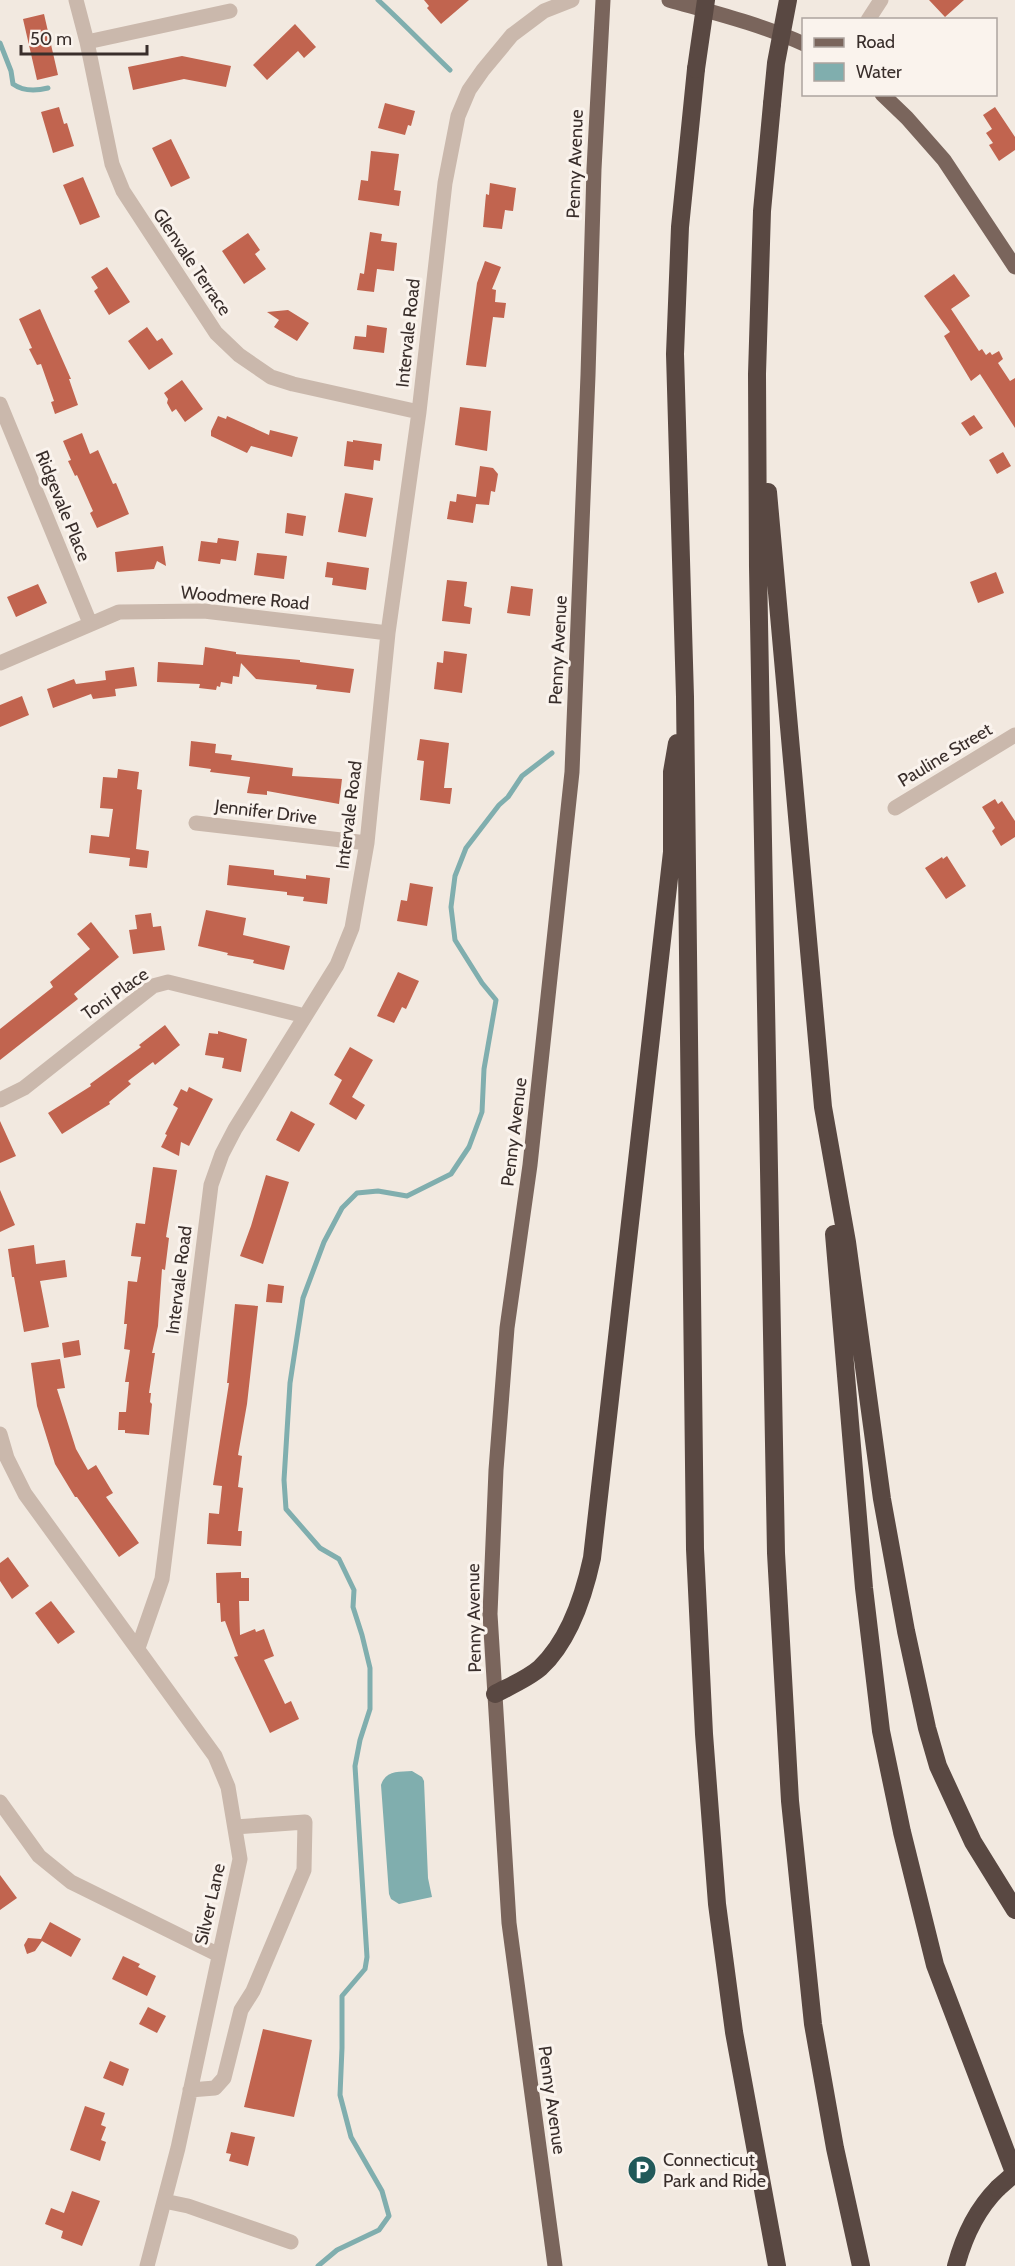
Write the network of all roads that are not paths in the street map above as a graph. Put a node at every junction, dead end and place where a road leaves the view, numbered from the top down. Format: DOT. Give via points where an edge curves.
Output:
graph roads {
  1 [pos="76,0"];
  2 [pos="572,0"];
  3 [pos="603,0"];
  4 [pos="669,0"];
  5 [pos="706,0"];
  6 [pos="788,0"];
  7 [pos="881,0"];
  8 [pos="230,11"];
  9 [pos="869,18"];
  10 [pos="87,42"];
  11 [pos="802,43"];
  12 [pos="884,96"];
  13 [pos="1015,267"];
  14 [pos="757,375"];
  15 [pos="0,404"];
  16 [pos="419,412"];
  17 [pos="90,623"];
  18 [pos="388,633"];
  19 [pos="0,663"];
  20 [pos="685,697"];
  21 [pos="1015,735"];
  22 [pos="895,808"];
  23 [pos="196,823"];
  24 [pos="367,843"];
  25 [pos="305,1016"];
  26 [pos="0,1100"];
  27 [pos="823,1107"];
  28 [pos="0,1434"];
  29 [pos="138,1648"];
  30 [pos="495,1694"];
  31 [pos="0,1802"];
  32 [pos="235,1827"];
  33 [pos="1015,1910"];
  34 [pos="219,1954"];
  35 [pos="190,2090"];
  36 [pos="1015,2174"];
  37 [pos="164,2201"];
  38 [pos="291,2242"];
  39 [pos="147,2266"];
  40 [pos="555,2266"];
  41 [pos="777,2266"];
  42 [pos="861,2266"];
  43 [pos="956,2266"];
  1 -- 10 [label="street, Glenvale Terrace"];
  2 -- 16 [label="street, Intervale Road" via="544,11 512,35 469,90 458,116 445,183"];
  3 -- 30 [label="main road, Penny Avenue" via="572,772 532,1153 507,1328 490,1614"];
  4 -- 11 [label="main road" via="747,21"];
  5 -- 20 [label="highway, bridge" via="680,227 675,354"];
  6 -- 14 [label="highway, bridge" via="776,63 762,211"];
  7 -- 9 [label="street"];
  8 -- 10 [label="street"];
  10 -- 16 [label="street, Glenvale Terrace" via="112,164 123,191 216,333 271,377"];
  12 -- 13 [label="main road" via="938,153"];
  14 -- 27 [label="highway"];
  14 -- 42 [label="highway" via="776,1553 783,1693 813,2024"];
  15 -- 17 [label="street, Ridgevale Place"];
  16 -- 18 [label="street, Intervale Road"];
  17 -- 18 [label="street, Woodmere Road" via="119,612 204,611"];
  17 -- 19 [label="street, Woodmere Road"];
  18 -- 24 [label="street, Intervale Road"];
  20 -- 30 [label="highway" via="672,772 672,852 589,1574 555,1650 531,1675"];
  20 -- 41 [label="highway" via="695,1549 704,1734 717,1904 734,2032"];
  21 -- 22 [label="street, Pauline Street"];
  23 -- 24 [label="street, Jennifer Drive"];
  24 -- 25 [label="street, Intervale Road" via="346,945"];
  25 -- 26 [label="street, Toni Place" via="168,982 153,986 24,1088"];
  25 -- 29 [label="street, Intervale Road" via="235,1129 211,1185 162,1579"];
  27 -- 33 [label="highway" via="847,1242 882,1499 927,1728 953,1801"];
  27 -- 36 [label="highway" via="864,1588 881,1731 935,1965"];
  28 -- 29 [label="street, Silver Lane" via="25,1494"];
  29 -- 32 [label="street, Silver Lane" via="215,1756 228,1787"];
  30 -- 40 [label="main road, Penny Avenue" via="509,1923"];
  31 -- 34 [label="street" via="39,1856 71,1882"];
  32 -- 34 [label="street, Silver Lane" via="240,1859"];
  32 -- 35 [label="street" via="305,1822 304,1870 253,1991 241,2010 224,2078 215,2088"];
  34 -- 35 [label="street, Silver Lane"];
  35 -- 37 [label="street, Silver Lane"];
  36 -- 43 [label="highway, bridge" via="988,2199 968,2231"];
  37 -- 38 [label="street"];
  37 -- 39 [label="street, Silver Lane"];
}
